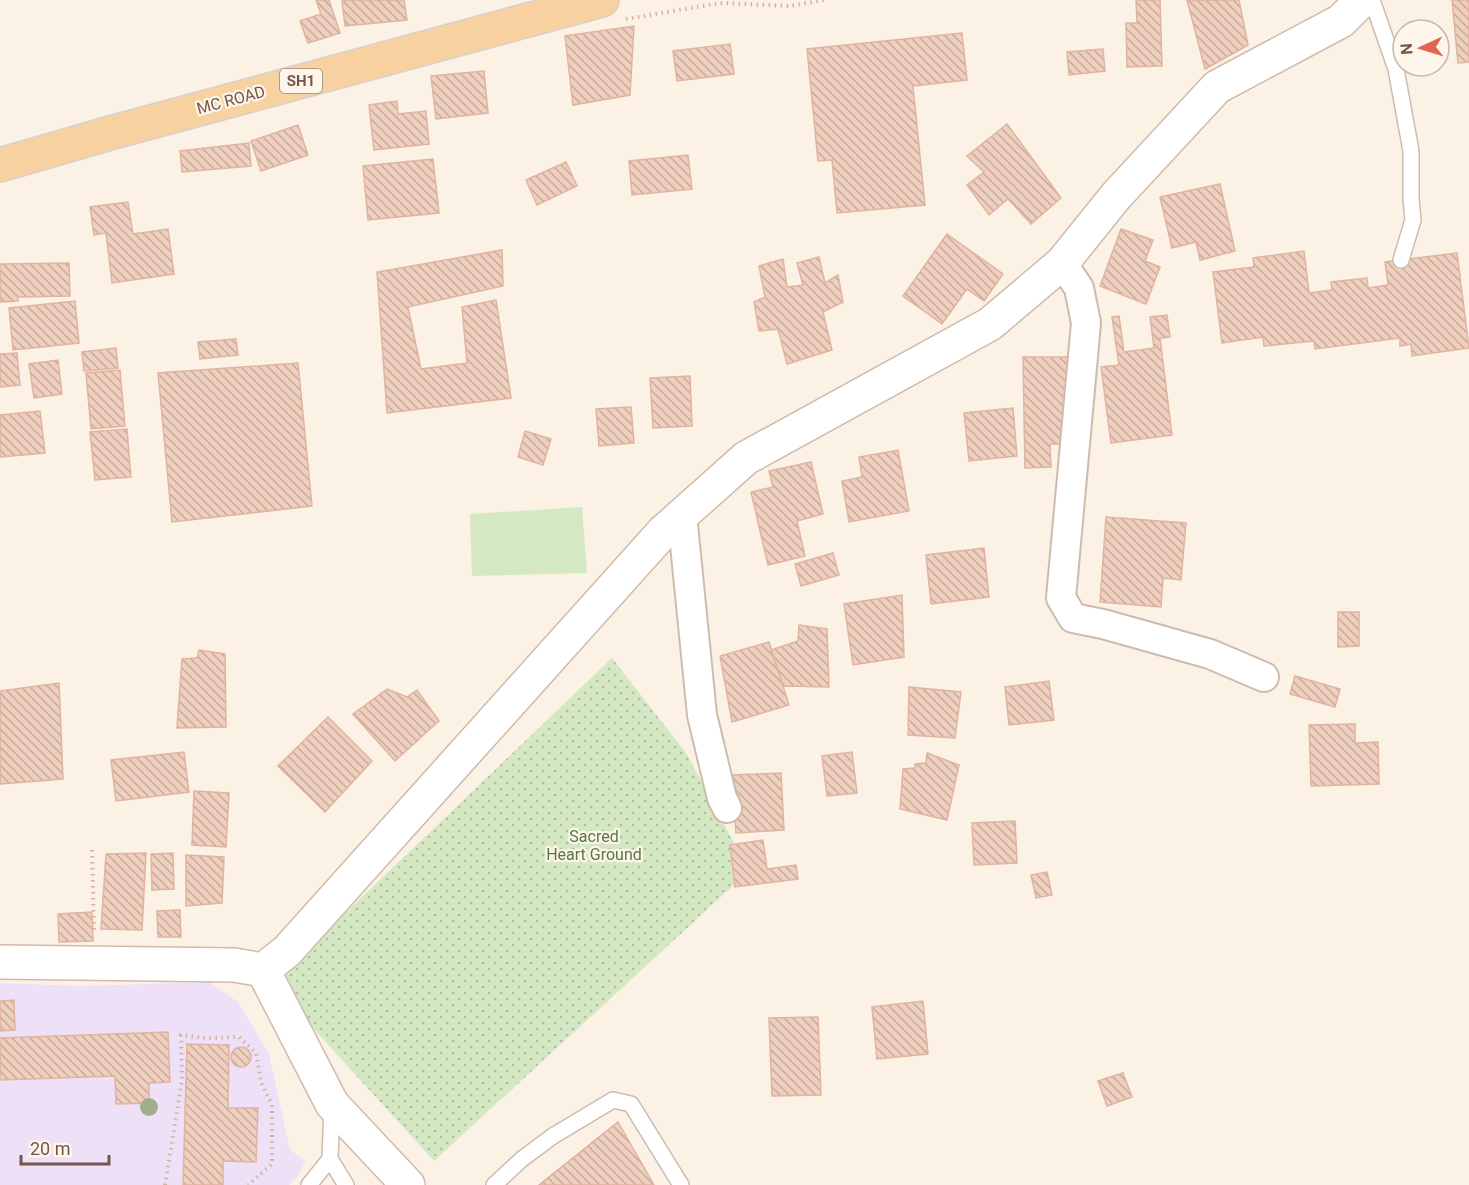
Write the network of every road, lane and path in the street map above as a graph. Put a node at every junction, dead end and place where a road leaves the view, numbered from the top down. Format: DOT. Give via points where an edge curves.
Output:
graph roads {
  1 [pos="602,0"];
  2 [pos="1362,0"];
  3 [pos="1372,0"];
  4 [pos="0,165"];
  5 [pos="1401,260"];
  6 [pos="1062,262"];
  7 [pos="682,515"];
  8 [pos="1264,677"];
  9 [pos="726,808"];
  10 [pos="92,850"];
  11 [pos="0,962"];
  12 [pos="95,963"];
  13 [pos="262,970"];
  14 [pos="332,1104"];
  15 [pos="330,1159"];
  16 [pos="165,1185"];
  17 [pos="248,1185"];
  18 [pos="309,1185"];
  19 [pos="346,1185"];
  20 [pos="408,1185"];
  21 [pos="494,1185"];
  22 [pos="681,1185"];
  1 -- 4 [label="main road, MC ROAD / SH1"];
  2 -- 6 [label="street" via="1341,21 1217,87 1116,196"];
  3 -- 5 [label="lane" via="1396,69 1411,151 1413,220"];
  6 -- 7 [label="street" via="990,324 746,458"];
  6 -- 8 [label="street" via="1079,288 1086,323 1061,598 1073,618 1210,654"];
  7 -- 9 [label="street" via="702,714"];
  7 -- 13 [label="street" via="287,951"];
  10 -- 12 [label="path"];
  11 -- 12 [label="street"];
  12 -- 13 [label="street" via="234,965"];
  13 -- 14 [label="street"];
  14 -- 15 [label="lane"];
  14 -- 20 [label="street"];
  15 -- 18 [label="lane"];
  15 -- 19 [label="lane"];
  16 -- 17 [label="path" via="182,1080 181,1035 239,1037 256,1053 261,1082 272,1105 272,1164"];
  21 -- 22 [label="lane" via="553,1136 613,1100 631,1104"];
}
